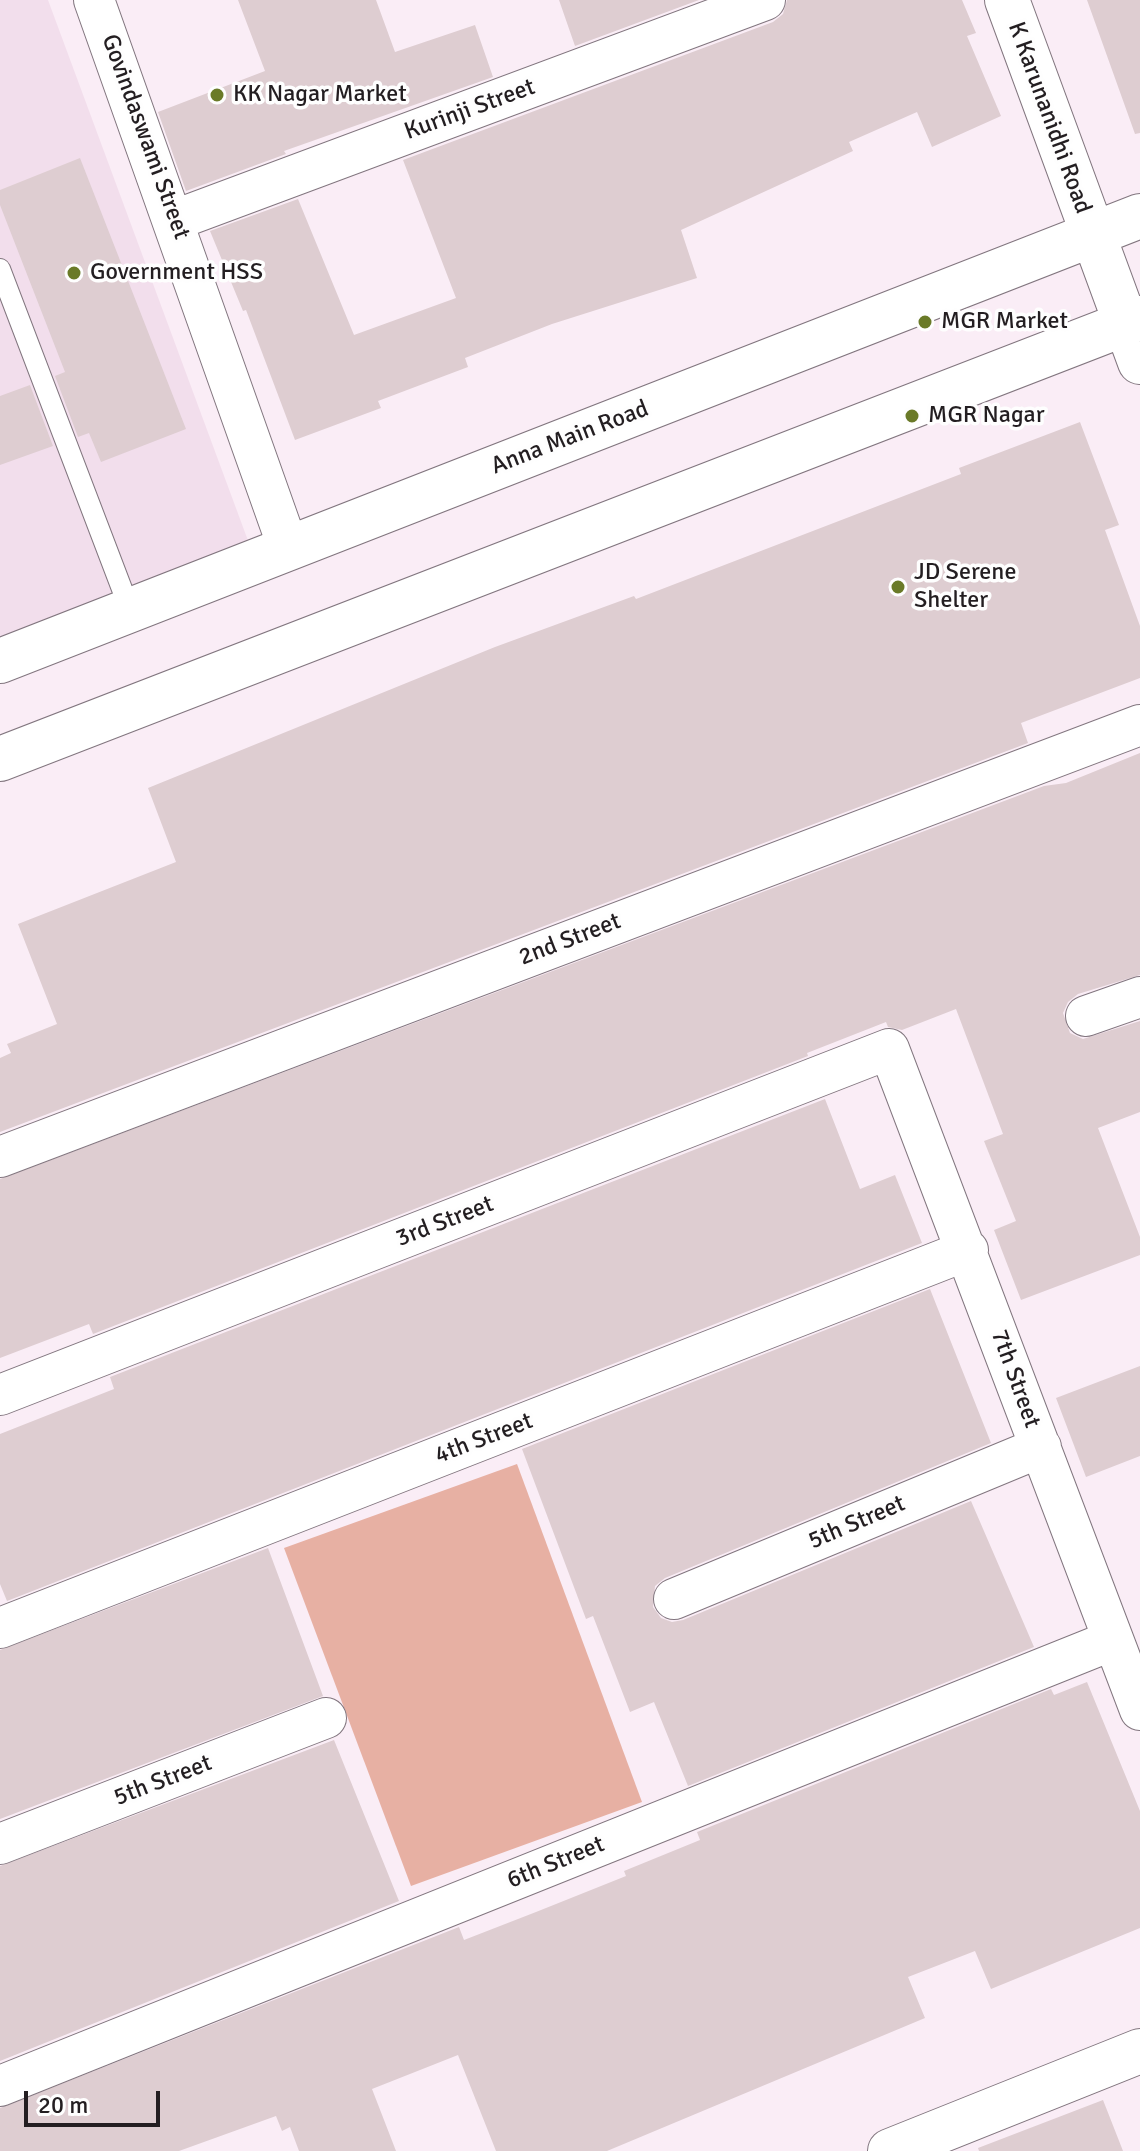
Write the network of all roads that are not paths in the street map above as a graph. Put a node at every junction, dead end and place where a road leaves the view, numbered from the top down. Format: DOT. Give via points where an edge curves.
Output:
graph roads {
  1 [pos="765,0"];
  2 [pos="1007,0"];
  3 [pos="106,4"];
  4 [pos="1140,216"];
  5 [pos="175,220"];
  6 [pos="1092,236"];
  7 [pos="0,269"];
  8 [pos="1135,334"];
  9 [pos="288,547"];
  10 [pos="130,610"];
  11 [pos="0,661"];
  12 [pos="1140,725"];
  13 [pos="0,759"];
  14 [pos="1140,997"];
  15 [pos="1086,1016"];
  16 [pos="889,1049"];
  17 [pos="0,1157"];
  18 [pos="968,1250"];
  19 [pos="0,1395"];
  20 [pos="1041,1447"];
  21 [pos="674,1599"];
  22 [pos="0,1628"];
  23 [pos="1113,1640"];
  24 [pos="1140,1710"];
  25 [pos="326,1718"];
  26 [pos="0,1844"];
  27 [pos="1140,2051"];
  28 [pos="0,2086"];
  29 [pos="890,2151"];
  1 -- 5 [label="street, Kurinji Street"];
  2 -- 6 [label="main road, K Karunanidhi Road"];
  3 -- 5 [label="street, Govindaswami Street"];
  4 -- 6 [label="main road, Anna Main Road"];
  5 -- 9 [label="street, Govindaswami Street"];
  6 -- 8 [label="main road, K Karunanidhi Road"];
  6 -- 9 [label="main road, Anna Main Road"];
  7 -- 10 [label="lane"];
  8 -- 13 [label="main road"];
  9 -- 10 [label="main road, Anna Main Road"];
  10 -- 11 [label="main road, Anna Main Road"];
  12 -- 17 [label="street, 2nd Street"];
  14 -- 15 [label="street"];
  16 -- 18 [label="street, 7th Street"];
  16 -- 19 [label="street, 3rd Street"];
  18 -- 20 [label="street, 7th Street"];
  18 -- 22 [label="street, 4th Street"];
  20 -- 21 [label="street, 5th Street"];
  20 -- 23 [label="street, 7th Street"];
  23 -- 24 [label="street, 7th Street"];
  23 -- 28 [label="street, 6th Street"];
  25 -- 26 [label="street, 5th Street"];
  27 -- 29 [label="main road"];
}
